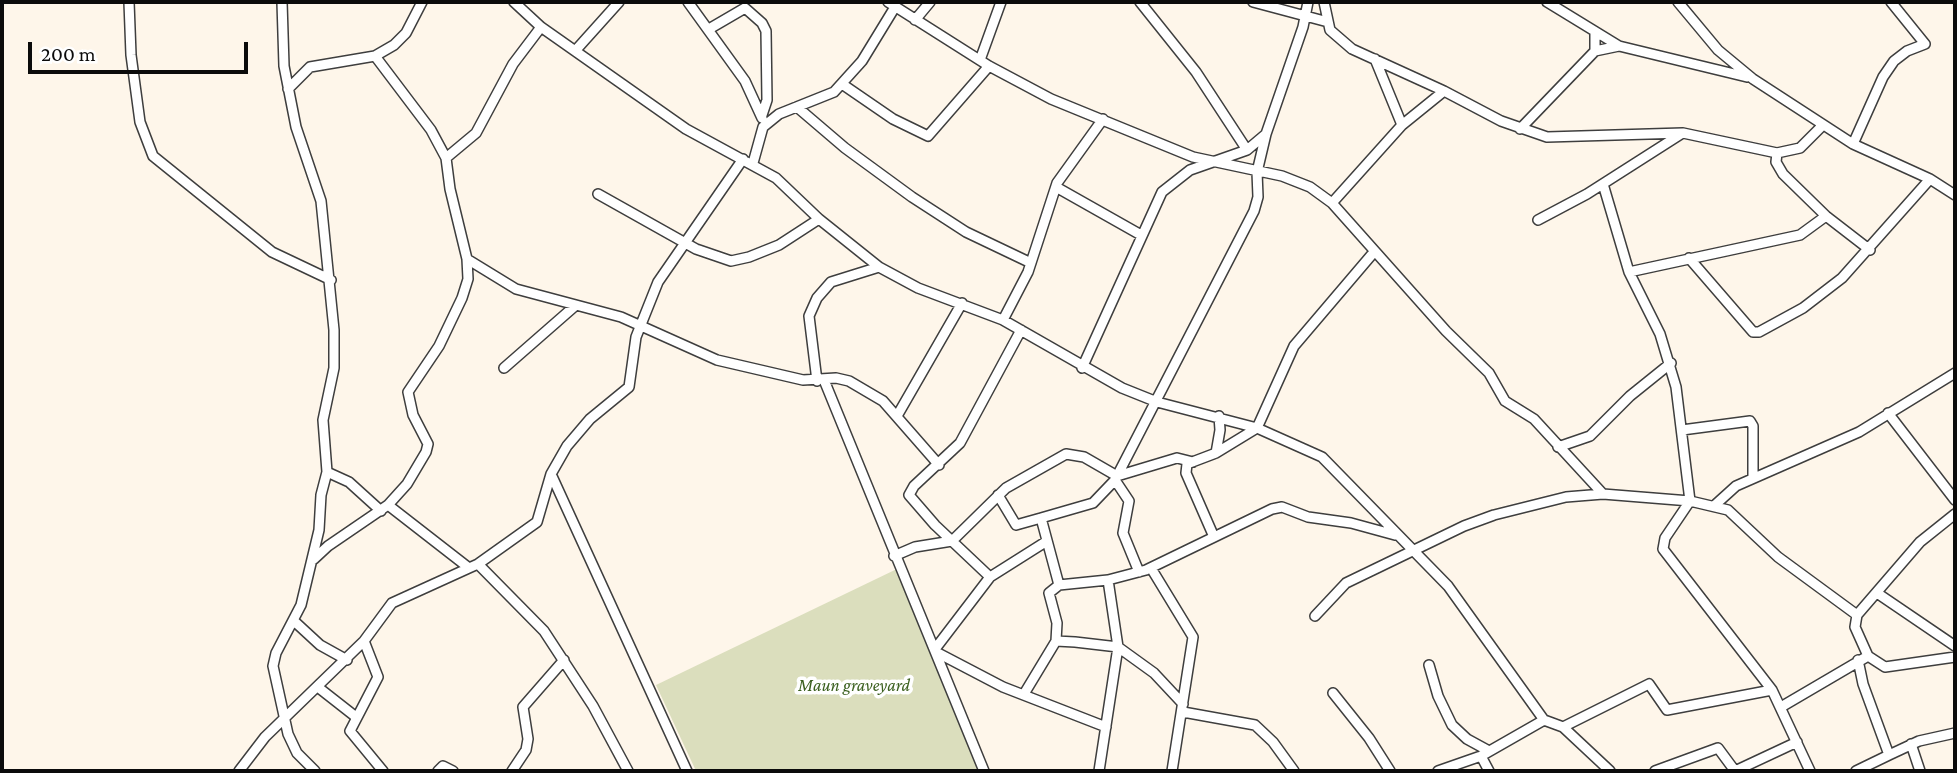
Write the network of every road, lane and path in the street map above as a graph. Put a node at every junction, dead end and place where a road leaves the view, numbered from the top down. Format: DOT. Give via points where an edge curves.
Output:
graph roads {
  1 [pos="129,2"];
  2 [pos="282,2"];
  3 [pos="422,2"];
  4 [pos="514,2"];
  5 [pos="619,2"];
  6 [pos="688,2"];
  7 [pos="930,2"];
  8 [pos="1001,2"];
  9 [pos="1140,2"];
  10 [pos="1253,2"];
  11 [pos="1308,2"];
  12 [pos="1324,2"];
  13 [pos="1547,2"];
  14 [pos="1678,2"];
  15 [pos="1891,2"];
  16 [pos="892,4"];
  17 [pos="1305,18"];
  18 [pos="915,20"];
  19 [pos="1328,22"];
  20 [pos="541,27"];
  21 [pos="709,29"];
  22 [pos="1595,32"];
  23 [pos="1619,46"];
  24 [pos="575,51"];
  25 [pos="1595,51"];
  26 [pos="375,56"];
  27 [pos="1375,59"];
  28 [pos="980,60"];
  29 [pos="989,66"];
  30 [pos="1753,79"];
  31 [pos="842,84"];
  32 [pos="288,89"];
  33 [pos="1444,91"];
  34 [pos="797,107"];
  35 [pos="762,115"];
  36 [pos="1102,119"];
  37 [pos="1402,125"];
  38 [pos="1823,125"];
  39 [pos="763,127"];
  40 [pos="1520,129"];
  41 [pos="1683,132"];
  42 [pos="1266,134"];
  43 [pos="1853,144"];
  44 [pos="1247,150"];
  45 [pos="1777,153"];
  46 [pos="446,158"];
  47 [pos="743,159"];
  48 [pos="1210,162"];
  49 [pos="753,163"];
  50 [pos="1257,172"];
  51 [pos="1930,179"];
  52 [pos="1603,184"];
  53 [pos="1056,187"];
  54 [pos="598,194"];
  55 [pos="1955,195"];
  56 [pos="1332,203"];
  57 [pos="1826,216"];
  58 [pos="819,219"];
  59 [pos="1538,220"];
  60 [pos="1141,235"];
  61 [pos="683,242"];
  62 [pos="1870,250"];
  63 [pos="1374,252"];
  64 [pos="467,258"];
  65 [pos="1689,258"];
  66 [pos="1031,263"];
  67 [pos="879,267"];
  68 [pos="1629,272"];
  69 [pos="331,280"];
  70 [pos="962,303"];
  71 [pos="576,305"];
  72 [pos="1003,320"];
  73 [pos="642,325"];
  74 [pos="1021,330"];
  75 [pos="1671,362"];
  76 [pos="504,368"];
  77 [pos="1082,368"];
  78 [pos="1955,373"];
  79 [pos="820,381"];
  80 [pos="1157,402"];
  81 [pos="1888,413"];
  82 [pos="897,416"];
  83 [pos="1219,416"];
  84 [pos="1257,428"];
  85 [pos="1682,430"];
  86 [pos="1558,447"];
  87 [pos="1216,453"];
  88 [pos="1193,462"];
  89 [pos="939,465"];
  90 [pos="327,472"];
  91 [pos="551,474"];
  92 [pos="1116,478"];
  93 [pos="1753,478"];
  94 [pos="1603,494"];
  95 [pos="998,495"];
  96 [pos="1955,500"];
  97 [pos="1690,501"];
  98 [pos="1715,505"];
  99 [pos="384,508"];
  100 [pos="1955,514"];
  101 [pos="1041,517"];
  102 [pos="1395,535"];
  103 [pos="1214,537"];
  104 [pos="952,541"];
  105 [pos="1047,541"];
  106 [pos="1411,552"];
  107 [pos="894,556"];
  108 [pos="314,560"];
  109 [pos="473,566"];
  110 [pos="1151,568"];
  111 [pos="1139,572"];
  112 [pos="990,577"];
  113 [pos="1108,580"];
  114 [pos="1059,585"];
  115 [pos="1877,593"];
  116 [pos="1857,615"];
  117 [pos="1315,616"];
  118 [pos="294,621"];
  119 [pos="364,641"];
  120 [pos="1056,641"];
  121 [pos="1955,646"];
  122 [pos="1118,647"];
  123 [pos="936,650"];
  124 [pos="1955,657"];
  125 [pos="1863,658"];
  126 [pos="347,660"];
  127 [pos="564,660"];
  128 [pos="1429,665"];
  129 [pos="319,688"];
  130 [pos="1772,690"];
  131 [pos="1333,692"];
  132 [pos="1024,694"];
  133 [pos="1781,707"];
  134 [pos="1183,708"];
  135 [pos="356,717"];
  136 [pos="284,718"];
  137 [pos="1544,720"];
  138 [pos="1106,727"];
  139 [pos="1563,727"];
  140 [pos="1955,733"];
  141 [pos="1797,742"];
  142 [pos="1911,744"];
  143 [pos="1485,753"];
  144 [pos="1889,755"];
  145 [pos="239,771"];
  146 [pos="315,771"];
  147 [pos="383,771"];
  148 [pos="438,771"];
  149 [pos="453,771"];
  150 [pos="512,771"];
  151 [pos="628,771"];
  152 [pos="687,771"];
  153 [pos="984,771"];
  154 [pos="1099,771"];
  155 [pos="1172,771"];
  156 [pos="1294,771"];
  157 [pos="1390,771"];
  158 [pos="1438,771"];
  159 [pos="1489,771"];
  160 [pos="1610,771"];
  161 [pos="1655,771"];
  162 [pos="1810,771"];
  163 [pos="1856,771"];
  164 [pos="1920,771"];
  1 -- 69 [label="street" via="140,122 153,156 272,252"];
  2 -- 32 [label="street" via="281,50"];
  3 -- 26 [label="street" via="406,33"];
  4 -- 20 [label="street"];
  5 -- 24 [label="street"];
  6 -- 21 [label="street"];
  7 -- 18 [label="street"];
  8 -- 28 [label="street"];
  9 -- 44 [label="street" via="1196,72"];
  10 -- 17 [label="street"];
  11 -- 17 [label="street"];
  12 -- 19 [label="street"];
  13 -- 22 [label="street"];
  14 -- 30 [label="street" via="1718,50"];
  15 -- 43 [label="street" via="1925,44 1894,61"];
  16 -- 18 [label="street"];
  16 -- 31 [label="street" via="862,61"];
  17 -- 19 [label="street"];
  17 -- 42 [label="street"];
  18 -- 28 [label="street"];
  19 -- 27 [label="street" via="1339,40"];
  20 -- 24 [label="street"];
  20 -- 46 [label="street" via="513,64 476,133"];
  21 -- 35 [label="street"];
  21 -- 35 [label="street" via="745,8 762,23 767,100"];
  22 -- 23 [label="street"];
  22 -- 25 [label="street"];
  23 -- 25 [label="street"];
  23 -- 30 [label="street"];
  24 -- 47 [label="street" via="686,128"];
  25 -- 40 [label="street"];
  26 -- 32 [label="street" via="310,67"];
  26 -- 46 [label="street" via="431,130"];
  27 -- 33 [label="street"];
  27 -- 37 [label="street"];
  28 -- 29 [label="street"];
  29 -- 31 [label="street" via="928,136 893,119"];
  29 -- 36 [label="street" via="1051,99"];
  30 -- 38 [label="street"];
  31 -- 34 [label="street" via="826,97"];
  32 -- 69 [label="street" via="321,201"];
  33 -- 37 [label="street"];
  33 -- 40 [label="street"];
  34 -- 39 [label="street"];
  34 -- 66 [label="street" via="912,197 967,232"];
  35 -- 39 [label="street"];
  36 -- 48 [label="street"];
  36 -- 53 [label="street"];
  37 -- 56 [label="street"];
  38 -- 43 [label="street"];
  38 -- 45 [label="street" via="1801,148"];
  39 -- 49 [label="street"];
  40 -- 41 [label="street" via="1547,137"];
  41 -- 45 [label="street"];
  41 -- 52 [label="street"];
  42 -- 44 [label="street"];
  42 -- 50 [label="street"];
  43 -- 51 [label="street"];
  44 -- 48 [label="street"];
  45 -- 57 [label="street" via="1783,174"];
  46 -- 64 [label="street"];
  47 -- 49 [label="street"];
  47 -- 61 [label="street"];
  48 -- 50 [label="street"];
  48 -- 60 [label="street" via="1168,184"];
  49 -- 58 [label="street" via="788,188"];
  50 -- 56 [label="street" via="1297,181"];
  50 -- 80 [label="street" via="1258,197 1245,234"];
  51 -- 55 [label="street"];
  51 -- 62 [label="street"];
  52 -- 59 [label="street"];
  52 -- 68 [label="street"];
  53 -- 60 [label="street"];
  53 -- 66 [label="street"];
  54 -- 61 [label="street"];
  56 -- 63 [label="street"];
  57 -- 62 [label="street"];
  57 -- 65 [label="street" via="1805,234"];
  58 -- 61 [label="street" via="779,245 731,261"];
  58 -- 67 [label="street"];
  60 -- 77 [label="street"];
  61 -- 73 [label="street" via="658,282"];
  62 -- 65 [label="street" via="1812,302 1757,333"];
  63 -- 84 [label="street" via="1294,346"];
  63 -- 86 [label="street" via="1489,373 1506,401 1534,419"];
  64 -- 71 [label="street" via="503,284"];
  64 -- 99 [label="street" via="468,279 462,298 431,360 408,391 413,415 428,444 426,452 407,484"];
  65 -- 68 [label="street"];
  66 -- 72 [label="street"];
  67 -- 70 [label="street" via="918,288"];
  67 -- 79 [label="street" via="831,282 817,298 809,317"];
  68 -- 75 [label="street"];
  69 -- 90 [label="street" via="335,352 323,421"];
  70 -- 72 [label="street"];
  70 -- 82 [label="street"];
  71 -- 73 [label="street"];
  71 -- 76 [label="street"];
  72 -- 74 [label="street"];
  73 -- 79 [label="street" via="717,360 760,373"];
  73 -- 91 [label="street" via="632,353 629,387 582,428"];
  74 -- 77 [label="street"];
  74 -- 89 [label="street" via="968,432"];
  75 -- 85 [label="street"];
  75 -- 86 [label="street" via="1590,436"];
  77 -- 80 [label="street"];
  78 -- 81 [label="street"];
  79 -- 82 [label="street" via="836,378 866,390"];
  79 -- 107 [label="street"];
  80 -- 83 [label="street"];
  80 -- 92 [label="street"];
  81 -- 93 [label="street" via="1841,440"];
  81 -- 96 [label="street"];
  82 -- 89 [label="street"];
  83 -- 84 [label="street"];
  83 -- 87 [label="street"];
  84 -- 87 [label="street"];
  84 -- 102 [label="street" via="1307,448 1334,466"];
  85 -- 93 [label="street" via="1750,421"];
  85 -- 97 [label="street"];
  86 -- 94 [label="street"];
  87 -- 88 [label="street"];
  88 -- 92 [label="street" via="1177,458"];
  88 -- 103 [label="street" via="1186,464 1187,481"];
  89 -- 104 [label="street" via="909,495"];
  90 -- 99 [label="street"];
  90 -- 108 [label="street"];
  91 -- 109 [label="street" via="537,522"];
  91 -- 152 [label="street"];
  92 -- 95 [label="street" via="1084,457 1066,454"];
  92 -- 101 [label="street" via="1093,503"];
  92 -- 111 [label="street" via="1129,501 1123,533"];
  93 -- 98 [label="street"];
  94 -- 97 [label="street"];
  94 -- 106 [label="street" via="1566,497 1494,515"];
  95 -- 101 [label="street" via="1016,525"];
  95 -- 104 [label="street"];
  97 -- 98 [label="street"];
  97 -- 130 [label="street" via="1665,538 1663,549"];
  98 -- 116 [label="street" via="1728,510 1778,557"];
  99 -- 108 [label="street" via="328,545"];
  99 -- 109 [label="street"];
  100 -- 115 [label="street" via="1920,542"];
  101 -- 105 [label="street"];
  102 -- 103 [label="street" via="1282,507"];
  102 -- 106 [label="street"];
  103 -- 110 [label="street"];
  104 -- 107 [label="street"];
  104 -- 112 [label="street"];
  105 -- 112 [label="street"];
  105 -- 114 [label="street"];
  106 -- 117 [label="street" via="1346,583"];
  106 -- 137 [label="street" via="1448,586"];
  107 -- 123 [label="street"];
  108 -- 118 [label="street"];
  109 -- 119 [label="street" via="391,603"];
  109 -- 127 [label="street" via="544,631"];
  110 -- 111 [label="street"];
  110 -- 134 [label="street" via="1193,637"];
  111 -- 113 [label="street"];
  112 -- 123 [label="street"];
  113 -- 114 [label="street"];
  113 -- 122 [label="street"];
  114 -- 120 [label="street" via="1049,593 1057,623"];
  115 -- 116 [label="street"];
  115 -- 121 [label="street"];
  116 -- 125 [label="street" via="1855,627"];
  118 -- 126 [label="street" via="320,645"];
  118 -- 136 [label="street" via="273,666"];
  119 -- 126 [label="street"];
  119 -- 135 [label="street" via="379,677"];
  120 -- 122 [label="street"];
  120 -- 132 [label="street"];
  122 -- 134 [label="street" via="1149,668"];
  122 -- 138 [label="street"];
  123 -- 132 [label="street"];
  123 -- 153 [label="street"];
  124 -- 125 [label="street" via="1885,667"];
  125 -- 133 [label="street"];
  125 -- 144 [label="street" via="1863,684"];
  126 -- 129 [label="street"];
  127 -- 150 [label="street" via="523,707 528,739"];
  127 -- 151 [label="street"];
  128 -- 143 [label="street" via="1452,724"];
  129 -- 135 [label="street"];
  129 -- 136 [label="street"];
  130 -- 133 [label="street"];
  130 -- 139 [label="street" via="1667,710 1649,684"];
  131 -- 157 [label="street"];
  132 -- 138 [label="street"];
  133 -- 141 [label="street"];
  134 -- 155 [label="street"];
  134 -- 156 [label="street" via="1255,725"];
  135 -- 147 [label="street" via="350,731"];
  136 -- 145 [label="street"];
  136 -- 146 [label="street" via="297,753"];
  137 -- 139 [label="street"];
  137 -- 143 [label="street"];
  138 -- 154 [label="street"];
  139 -- 160 [label="street"];
  140 -- 142 [label="street"];
  141 -- 161 [label="street" via="1735,771 1718,748"];
  141 -- 162 [label="street"];
  142 -- 144 [label="street"];
  142 -- 164 [label="street"];
  143 -- 158 [label="street"];
  143 -- 159 [label="street"];
  144 -- 163 [label="street"];
  148 -- 149 [label="street" via="443,766"];
}
